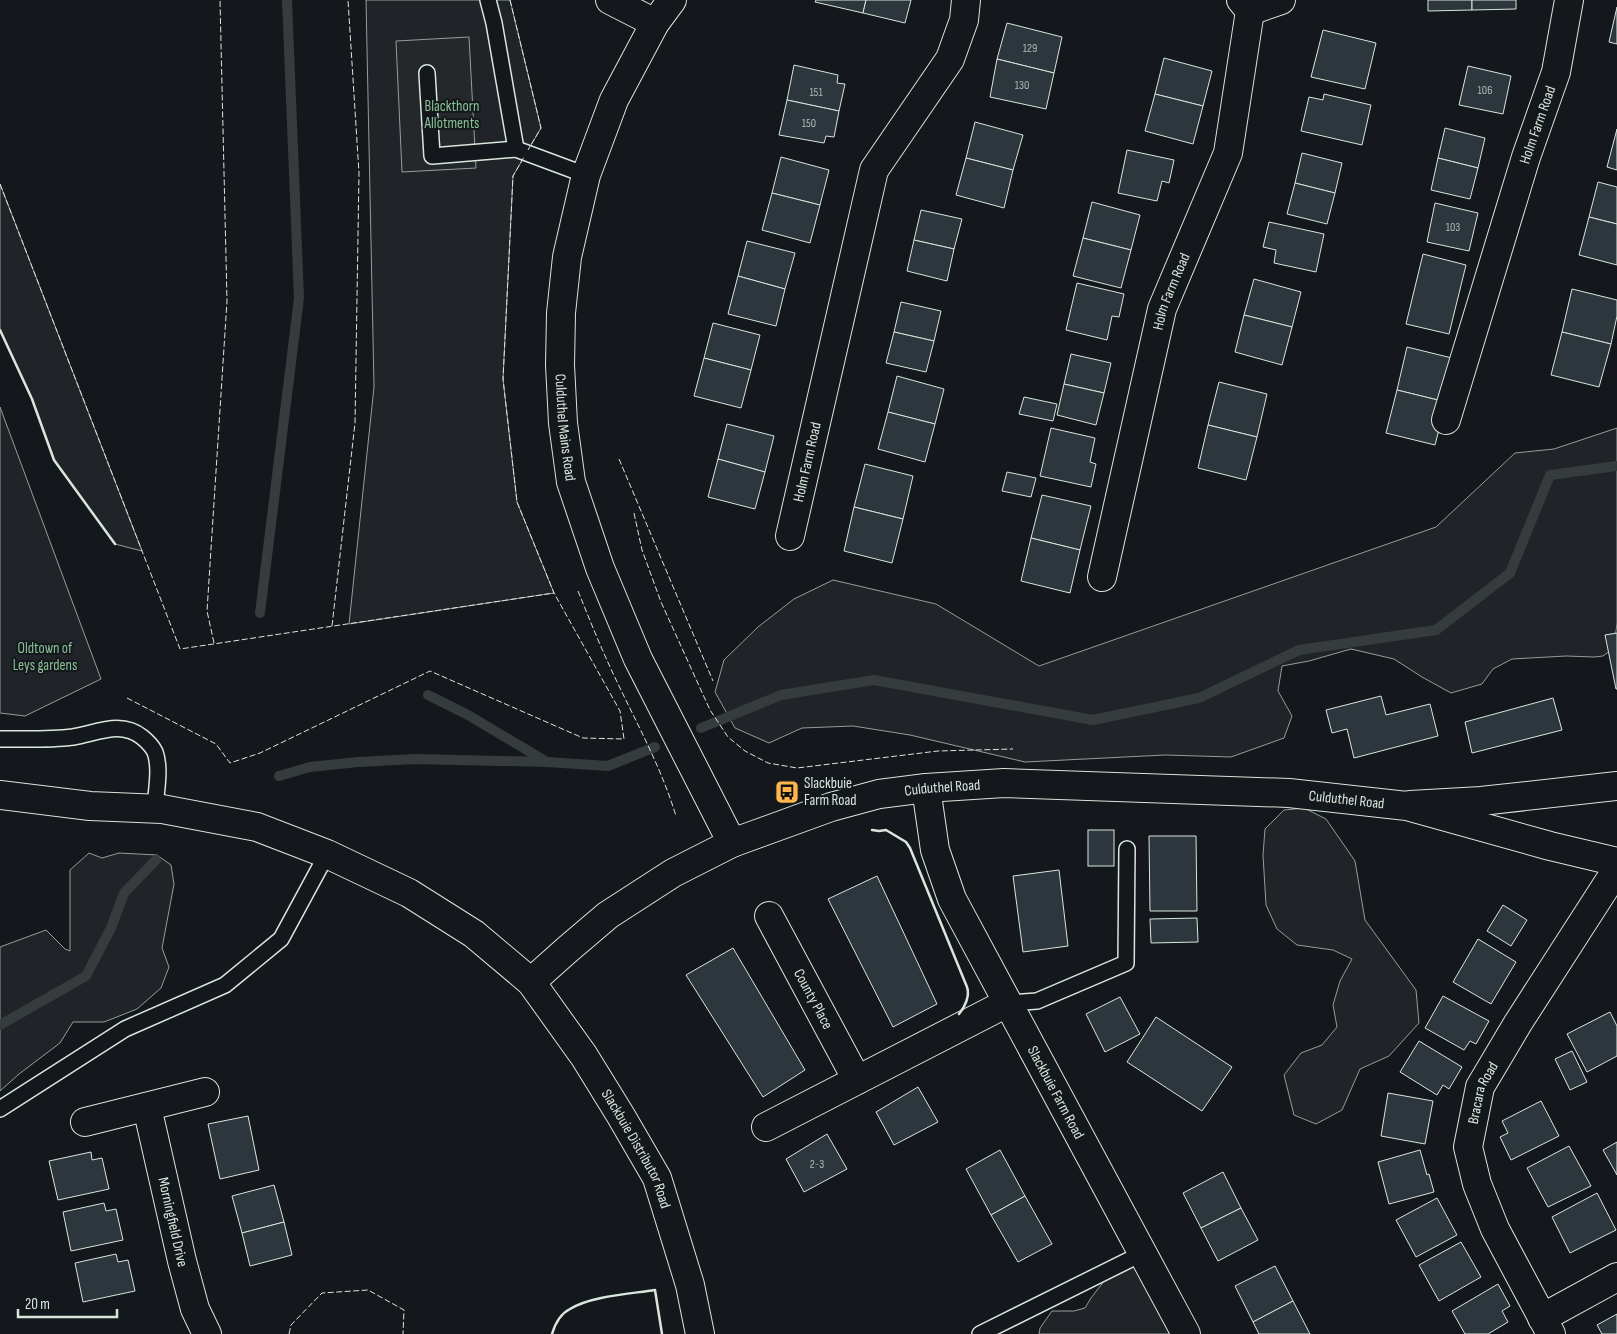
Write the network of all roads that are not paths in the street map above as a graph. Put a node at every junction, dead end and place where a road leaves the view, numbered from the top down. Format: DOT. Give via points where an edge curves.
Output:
graph roads {
  1 [pos="488,0"];
  2 [pos="610,0"];
  3 [pos="672,0"];
  4 [pos="966,0"];
  5 [pos="1281,0"];
  6 [pos="1569,0"];
  7 [pos="1246,6"];
  8 [pos="655,23"];
  9 [pos="427,73"];
  10 [pos="516,148"];
  11 [pos="586,175"];
  12 [pos="1446,420"];
  13 [pos="790,536"];
  14 [pos="1102,577"];
  15 [pos="0,739"];
  16 [pos="1617,786"];
  17 [pos="926,788"];
  18 [pos="0,795"];
  19 [pos="1407,806"];
  20 [pos="155,809"];
  21 [pos="732,843"];
  22 [pos="1127,849"];
  23 [pos="327,854"];
  24 [pos="1617,862"];
  25 [pos="1617,869"];
  26 [pos="769,916"];
  27 [pos="531,982"];
  28 [pos="1007,1003"];
  29 [pos="857,1080"];
  30 [pos="205,1092"];
  31 [pos="147,1107"];
  32 [pos="0,1108"];
  33 [pos="85,1122"];
  34 [pos="766,1127"];
  35 [pos="1142,1254"];
  36 [pos="1617,1277"];
  37 [pos="1547,1326"];
  38 [pos="207,1334"];
  39 [pos="700,1334"];
  40 [pos="980,1334"];
  41 [pos="1186,1334"];
  1 -- 10 [label="lane"];
  2 -- 8 [label="street"];
  3 -- 8 [label="street, Culduthel Mains Road"];
  4 -- 13 [label="street, Holm Farm Road" via="964,20 950,59 874,170"];
  5 -- 7 [label="street, Holm Farm Road"];
  6 -- 12 [label="street, Holm Farm Road" via="1556,72 1526,157"];
  7 -- 14 [label="street, Holm Farm Road" via="1228,153 1162,309"];
  8 -- 11 [label="street, Culduthel Mains Road" via="614,100"];
  9 -- 10 [label="lane" via="432,156"];
  10 -- 11 [label="lane"];
  11 -- 21 [label="street, Culduthel Mains Road" via="567,257 561,313 560,375 571,482 600,568 638,659"];
  15 -- 20 [label="lane" via="72,737 108,728 136,732 154,750 158,765"];
  16 -- 19 [label="street, Culduthel Road"];
  17 -- 19 [label="street, Culduthel Road" via="1004,782 1269,792"];
  17 -- 21 [label="street, Culduthel Road" via="879,794 831,807"];
  17 -- 28 [label="street, Slackbuie Farm Road" via="935,850 952,899"];
  18 -- 20 [label="street, Slackbuie Distributor Road" via="90,806"];
  19 -- 24 [label="street, Culduthel Road"];
  20 -- 23 [label="street, Slackbuie Distributor Road" via="257,827"];
  21 -- 27 [label="street, Culduthel Road" via="673,873 608,915"];
  22 -- 28 [label="lane" via="1126,963 1037,1002"];
  23 -- 27 [label="street, Slackbuie Distributor Road" via="409,893 474,934"];
  23 -- 32 [label="lane" via="281,939 224,985 125,1030"];
  25 -- 37 [label="street, Bracara Road" via="1480,1087 1468,1146 1477,1184 1495,1230"];
  26 -- 29 [label="street, County Place"];
  27 -- 39 [label="street, Slackbuie Distributor Road" via="584,1056 657,1178 690,1285"];
  28 -- 29 [label="street"];
  28 -- 35 [label="street, Slackbuie Farm Road"];
  29 -- 34 [label="street"];
  30 -- 31 [label="street"];
  31 -- 33 [label="street"];
  31 -- 38 [label="street, Morningfield Drive" via="182,1261 195,1309"];
  35 -- 40 [label="lane"];
  35 -- 41 [label="street, Slackbuie Farm Road"];
  36 -- 37 [label="street"];
}
